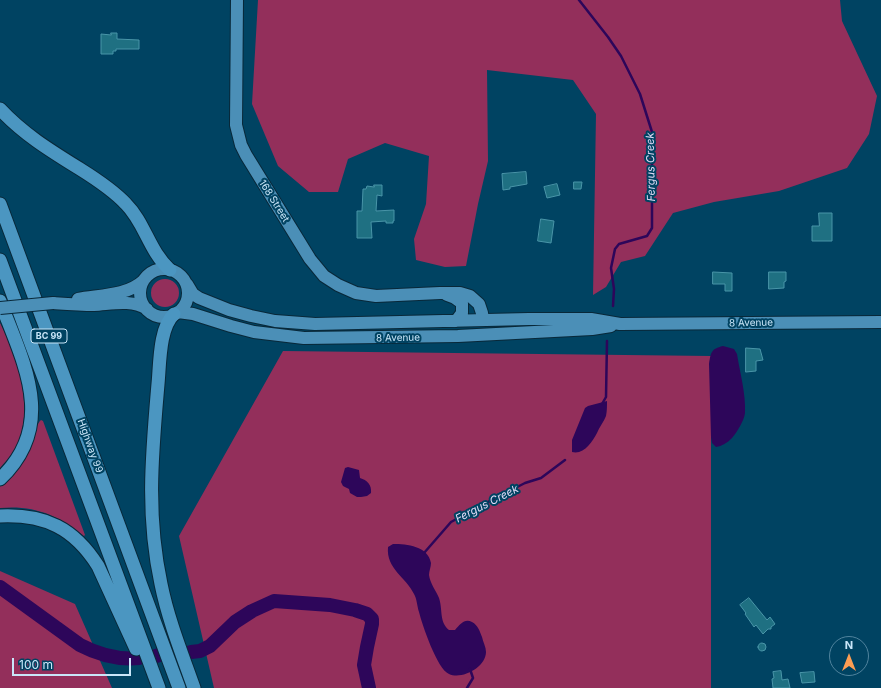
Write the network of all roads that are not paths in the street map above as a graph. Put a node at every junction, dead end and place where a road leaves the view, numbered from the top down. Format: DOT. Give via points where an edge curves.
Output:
graph roads {
  1 [pos="237,0"];
  2 [pos="0,108"];
  3 [pos="0,204"];
  4 [pos="0,260"];
  5 [pos="170,270"];
  6 [pos="143,281"];
  7 [pos="187,284"];
  8 [pos="440,293"];
  9 [pos="0,300"];
  10 [pos="53,303"];
  11 [pos="0,308"];
  12 [pos="147,309"];
  13 [pos="176,313"];
  14 [pos="483,320"];
  15 [pos="456,321"];
  16 [pos="881,322"];
  17 [pos="620,324"];
  18 [pos="328,338"];
  19 [pos="0,479"];
  20 [pos="0,516"];
  21 [pos="151,688"];
  22 [pos="159,688"];
  23 [pos="179,688"];
  24 [pos="194,688"];
  1 -- 8 [label="main road, 168 Street" via="238,136 246,154 310,259 324,276 338,286 356,292 376,296"];
  2 -- 5 [label="highway" via="30,136 100,182 127,204 142,226 155,253"];
  3 -- 23 [label="highway, Highway 99 / BC 99"];
  4 -- 22 [label="highway, Highway 99 / BC 99"];
  5 -- 6 [label="main road" via="155,271"];
  5 -- 7 [label="main road" via="180,275"];
  6 -- 10 [label="main road" via="122,292"];
  6 -- 12 [label="main road" via="140,296"];
  7 -- 13 [label="main road" via="187,299"];
  7 -- 15 [label="main road, 8 Avenue" via="194,295 202,300 229,310 275,320 314,324"];
  8 -- 14 [label="main road, 168 Street" via="470,296 479,304"];
  8 -- 15 [label="main road, 168 Street" via="462,303 462,313"];
  9 -- 19 [label="highway" via="28,378 32,401 29,434 24,448"];
  10 -- 11 [label="main road, bridge"];
  10 -- 12 [label="main road" via="128,303"];
  12 -- 13 [label="main road" via="159,316 167,317"];
  13 -- 18 [label="main road, 8 Avenue" via="195,314 260,333 298,338"];
  13 -- 24 [label="highway" via="166,326 162,347 152,456 151,512 161,585"];
  14 -- 15 [label="main road, 8 Avenue"];
  14 -- 17 [label="main road, 8 Avenue" via="591,319"];
  14 -- 18 [label="main road" via="474,326 459,330 344,332"];
  16 -- 17 [label="main road, 8 Avenue"];
  17 -- 18 [label="main road, 8 Avenue" via="592,329 527,333"];
  20 -- 21 [label="highway" via="22,516 52,522 64,529 91,555 106,581"];
}
